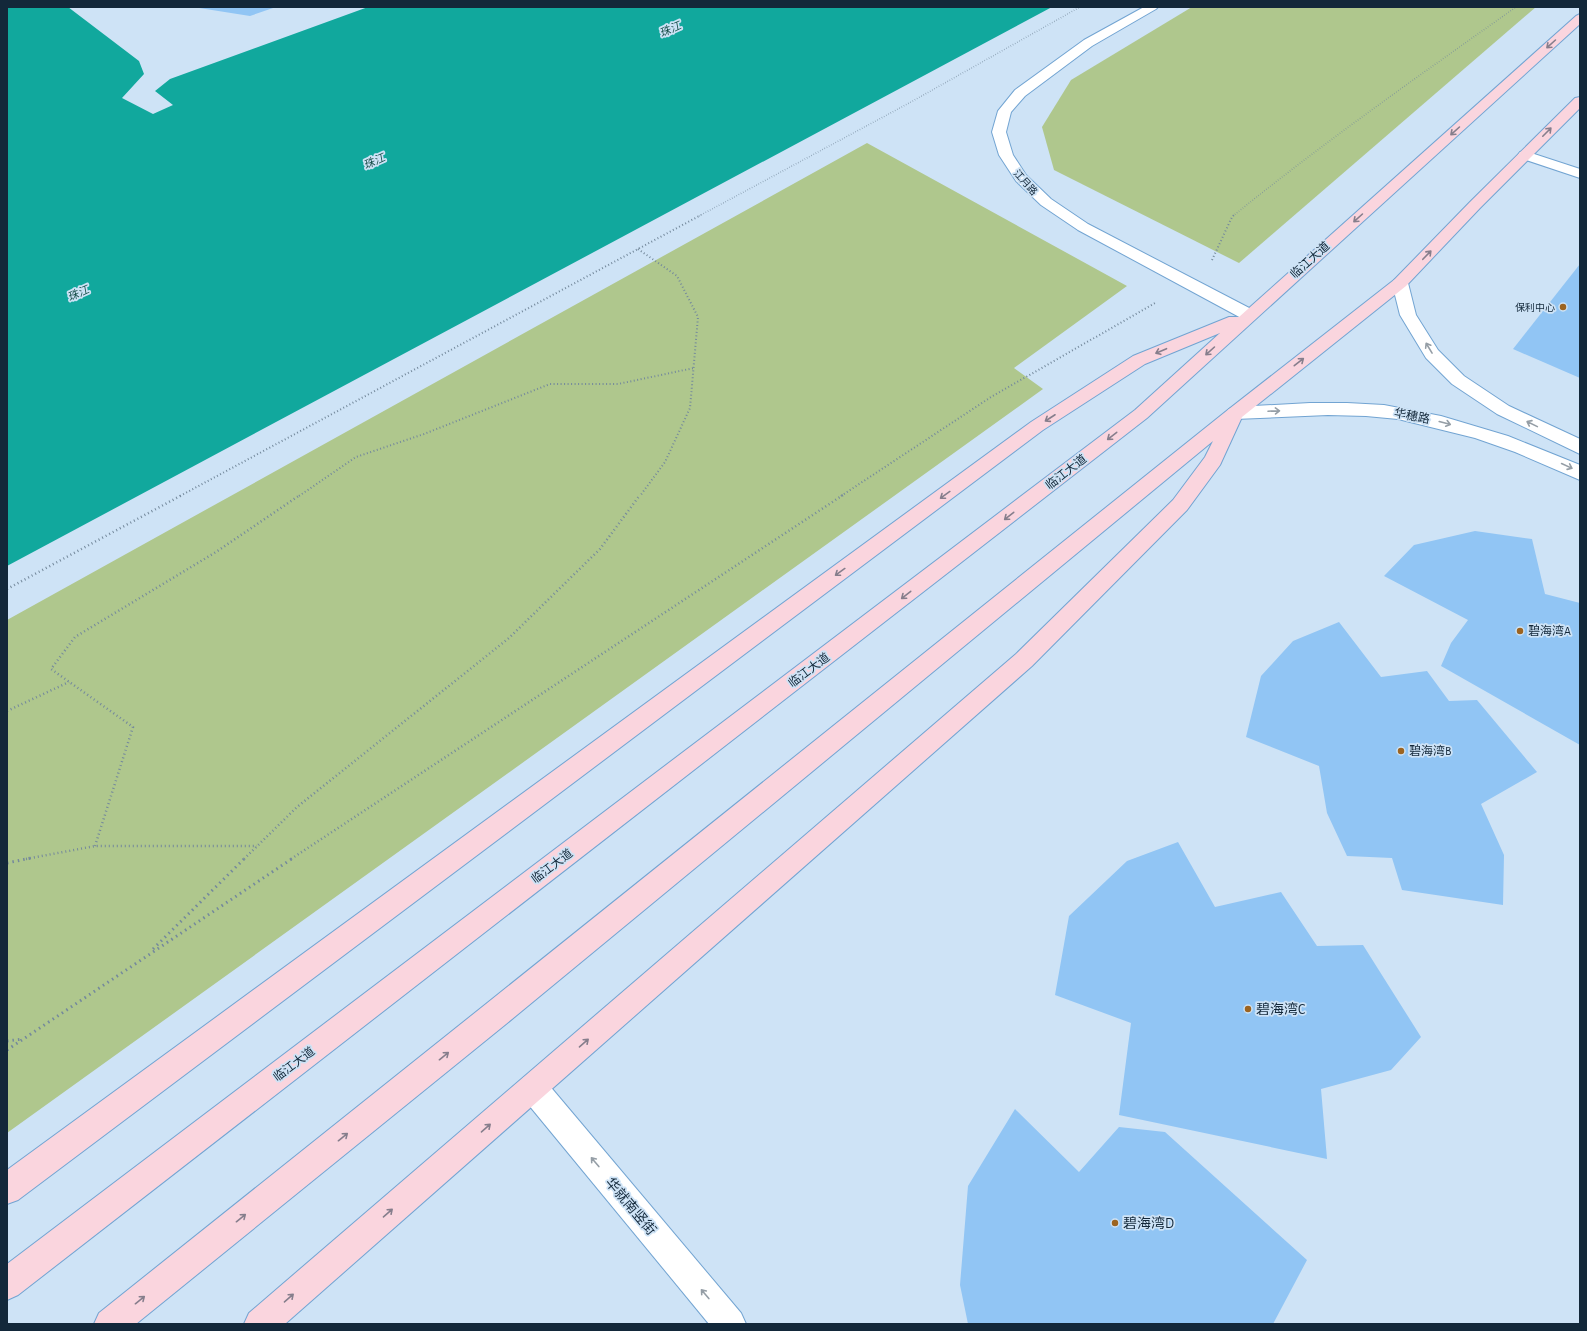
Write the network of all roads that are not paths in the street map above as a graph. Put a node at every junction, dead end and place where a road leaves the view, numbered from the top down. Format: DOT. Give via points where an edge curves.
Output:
graph roads {
  1 [pos="1152,7"];
  2 [pos="1580,18"];
  3 [pos="1580,101"];
  4 [pos="1525,156"];
  5 [pos="1580,174"];
  6 [pos="1400,283"];
  7 [pos="1249,315"];
  8 [pos="1235,412"];
  9 [pos="1580,447"];
  10 [pos="1580,473"];
  11 [pos="533,1088"];
  12 [pos="7,1189"];
  13 [pos="7,1284"];
  14 [pos="110,1324"];
  15 [pos="260,1324"];
  16 [pos="730,1324"];
  1 -- 7 [label="street, 江月路" via="1088,43 1020,93 1005,111 999,132 1006,155 1020,178 1046,202 1082,227"];
  2 -- 7 [label="main road, 临江大道, one-way"];
  4 -- 3 [label="main road, one-way"];
  4 -- 5 [label="street"];
  6 -- 4 [label="main road, one-way"];
  8 -- 6 [label="main road, one-way"];
  9 -- 6 [label="street, one-way" via="1503,410 1458,380 1432,354 1408,315"];
  7 -- 12 [label="main road, one-way" via="1139,360 1037,426"];
  7 -- 13 [label="main road, 临江大道, one-way" via="1141,414"];
  8 -- 10 [label="street, 华穗路, one-way" via="1344,409 1385,411 1489,435 1545,456"];
  11 -- 8 [label="main road, one-way" via="1024,660 1180,505 1213,460"];
  14 -- 8 [label="main road, one-way" via="514,1000"];
  15 -- 11 [label="main road, one-way"];
  16 -- 11 [label="street, 华就南竖街, one-way"];
}
